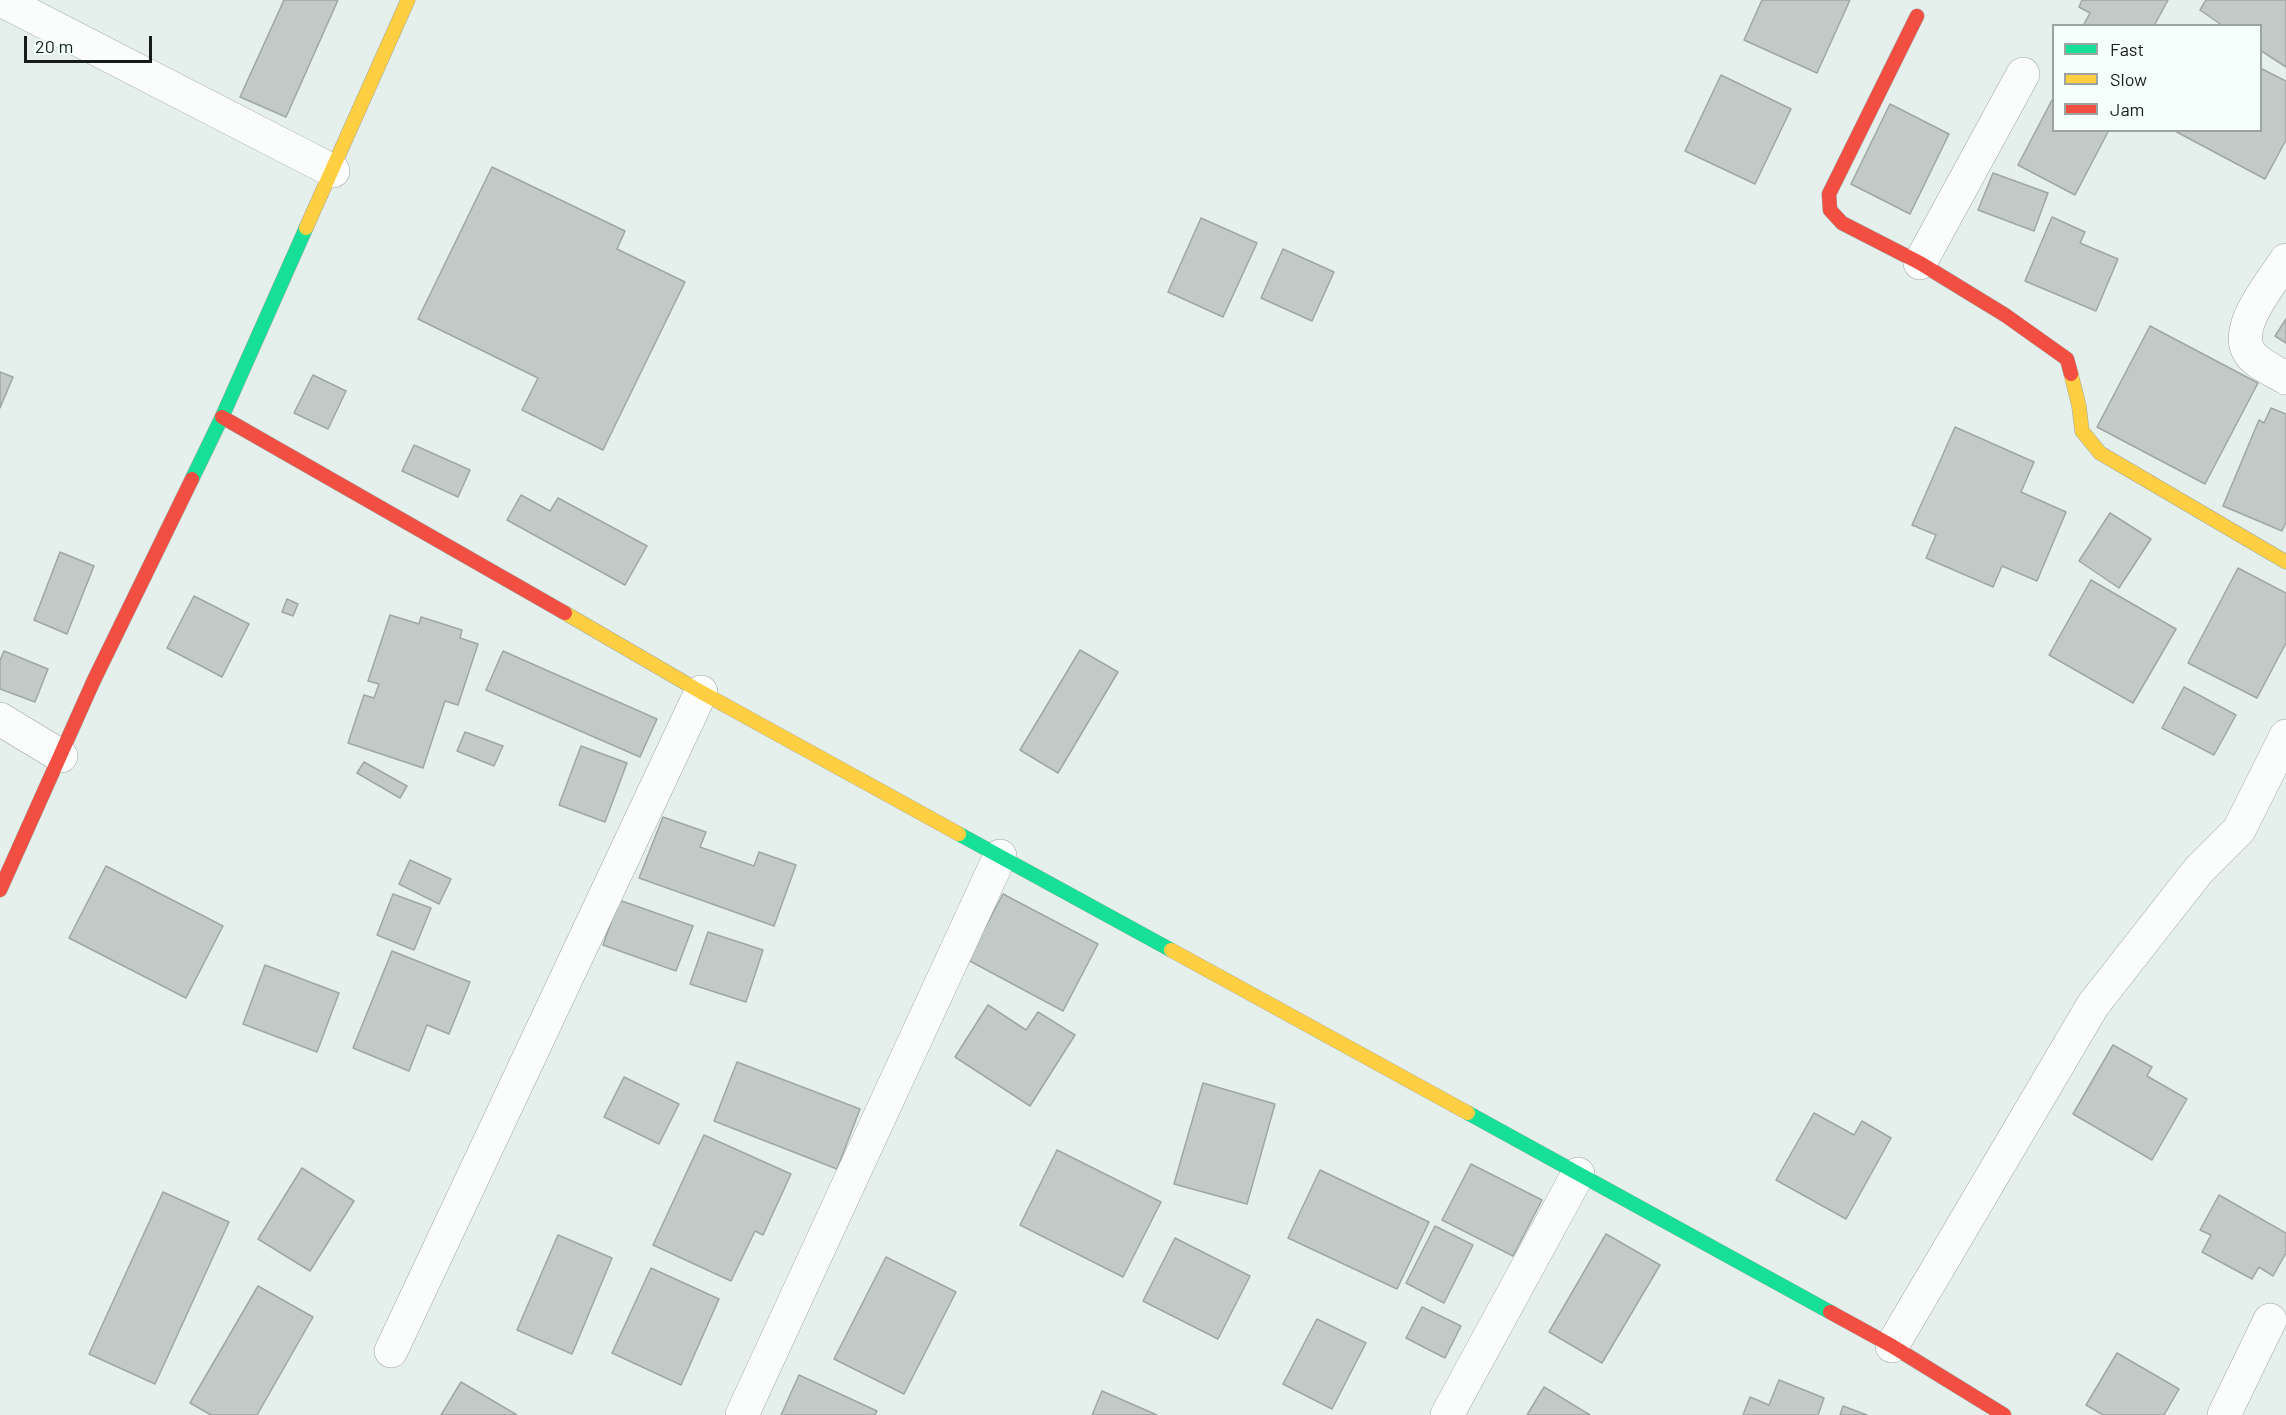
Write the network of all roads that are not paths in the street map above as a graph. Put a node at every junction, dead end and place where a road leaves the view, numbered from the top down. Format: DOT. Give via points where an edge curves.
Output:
graph roads {
  1 [pos="1,0"];
  2 [pos="408,0"];
  3 [pos="1917,16"];
  4 [pos="2023,74"];
  5 [pos="333,171"];
  6 [pos="2286,260"];
  7 [pos="1920,263"];
  8 [pos="2286,378"];
  9 [pos="222,417"];
  10 [pos="2286,562"];
  11 [pos="700,692"];
  12 [pos="0,718"];
  13 [pos="2286,736"];
  14 [pos="61,756"];
  15 [pos="1000,856"];
  16 [pos="0,890"];
  17 [pos="1578,1174"];
  18 [pos="2270,1320"];
  19 [pos="1892,1346"];
  20 [pos="391,1351"];
  21 [pos="742,1415"];
  22 [pos="1447,1415"];
  23 [pos="2004,1415"];
  24 [pos="2224,1415"];
  1 -- 5 [label="street"];
  2 -- 5 [label="street"];
  3 -- 7 [label="street" via="1829,194 1830,210 1842,223"];
  4 -- 7 [label="street"];
  5 -- 9 [label="street"];
  6 -- 8 [label="street" via="2248,320 2244,340 2253,358"];
  7 -- 10 [label="street" via="2067,359 2082,431 2100,453"];
  9 -- 11 [label="street"];
  9 -- 14 [label="street"];
  11 -- 15 [label="street"];
  11 -- 20 [label="street"];
  12 -- 14 [label="street"];
  13 -- 19 [label="street" via="2239,830 2198,871 2093,1005"];
  14 -- 16 [label="street"];
  15 -- 17 [label="street"];
  15 -- 21 [label="street"];
  17 -- 19 [label="street"];
  17 -- 22 [label="street"];
  18 -- 24 [label="street"];
  19 -- 23 [label="street"];
}
